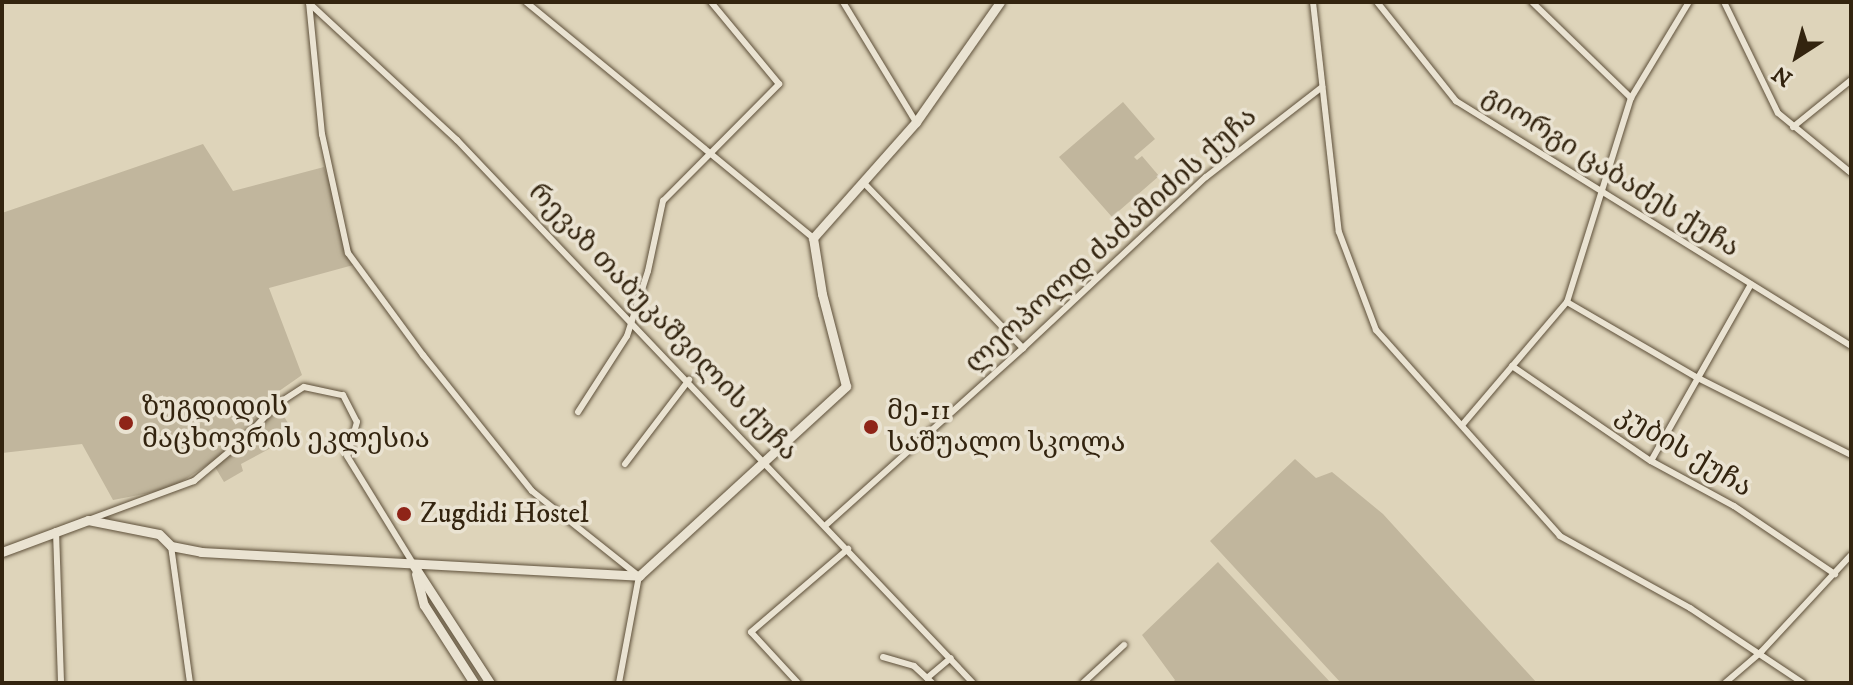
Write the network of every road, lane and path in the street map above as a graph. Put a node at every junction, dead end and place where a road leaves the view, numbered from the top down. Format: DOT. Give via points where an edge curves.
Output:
graph roads {
  1 [pos="526,2"];
  2 [pos="711,2"];
  3 [pos="843,2"];
  4 [pos="1000,2"];
  5 [pos="1313,2"];
  6 [pos="1377,2"];
  7 [pos="1532,2"];
  8 [pos="1689,2"];
  9 [pos="1724,2"];
  10 [pos="309,3"];
  11 [pos="1851,80"];
  12 [pos="1322,87"];
  13 [pos="1631,98"];
  14 [pos="916,122"];
  15 [pos="1793,127"];
  16 [pos="710,152"];
  17 [pos="1851,173"];
  18 [pos="863,182"];
  19 [pos="1601,194"];
  20 [pos="813,238"];
  21 [pos="1751,284"];
  22 [pos="1567,302"];
  23 [pos="633,322"];
  24 [pos="1851,346"];
  25 [pos="1023,348"];
  26 [pos="1512,366"];
  27 [pos="1696,377"];
  28 [pos="689,380"];
  29 [pos="578,412"];
  30 [pos="1463,424"];
  31 [pos="1851,455"];
  32 [pos="764,459"];
  33 [pos="1651,461"];
  34 [pos="625,464"];
  35 [pos="88,520"];
  36 [pos="826,525"];
  37 [pos="56,531"];
  38 [pos="171,546"];
  39 [pos="848,549"];
  40 [pos="2,552"];
  41 [pos="1851,555"];
  42 [pos="414,566"];
  43 [pos="1835,574"];
  44 [pos="639,576"];
  45 [pos="1124,645"];
  46 [pos="1761,652"];
  47 [pos="883,657"];
  48 [pos="951,658"];
  49 [pos="930,680"];
  50 [pos="61,683"];
  51 [pos="190,683"];
  52 [pos="474,683"];
  53 [pos="490,683"];
  54 [pos="619,683"];
  55 [pos="798,683"];
  56 [pos="973,683"];
  57 [pos="1083,683"];
  58 [pos="1725,683"];
  59 [pos="1803,683"];
  1 -- 16 [label="street"];
  2 -- 16 [label="street" via="779,84"];
  3 -- 14 [label="street"];
  4 -- 14 [label="street"];
  5 -- 12 [label="street"];
  6 -- 19 [label="street, გიორგი ცაბაძეს ქუჩა" via="1456,101"];
  7 -- 13 [label="street"];
  8 -- 13 [label="street"];
  9 -- 15 [label="street" via="1778,113"];
  10 -- 23 [label="street, რევაზ თაბუკაშვილის ქუჩა" via="457,140"];
  10 -- 44 [label="street" via="322,134 348,253 532,491"];
  11 -- 15 [label="street"];
  12 -- 25 [label="street, ლეოპოლდ ძაძამიძის ქუჩა" via="1216,168"];
  12 -- 30 [label="street" via="1339,232 1376,330"];
  13 -- 19 [label="street"];
  14 -- 18 [label="street"];
  15 -- 17 [label="street"];
  16 -- 20 [label="street"];
  16 -- 23 [label="street" via="663,201"];
  18 -- 20 [label="street"];
  18 -- 25 [label="street"];
  19 -- 21 [label="street, გიორგი ცაბაძეს ქუჩა"];
  19 -- 22 [label="street"];
  20 -- 32 [label="street" via="846,386"];
  21 -- 24 [label="street, გიორგი ცაბაძეს ქუჩა"];
  21 -- 27 [label="street"];
  22 -- 26 [label="street"];
  22 -- 27 [label="street"];
  23 -- 28 [label="street, რევაზ თაბუკაშვილის ქუჩა"];
  23 -- 29 [label="street"];
  25 -- 36 [label="street, ლეოპოლდ ძაძამიძის ქუჩა"];
  26 -- 30 [label="street"];
  26 -- 33 [label="street, კუბის ქუჩა"];
  27 -- 31 [label="street"];
  27 -- 33 [label="street"];
  28 -- 32 [label="street, რევაზ თაბუკაშვილის ქუჩა"];
  28 -- 34 [label="street"];
  30 -- 46 [label="street" via="1560,536"];
  32 -- 36 [label="street, რევაზ თაბუკაშვილის ქუჩა"];
  32 -- 44 [label="street"];
  33 -- 43 [label="street, კუბის ქუჩა" via="1734,506"];
  35 -- 37 [label="street"];
  35 -- 38 [label="street" via="159,534"];
  35 -- 42 [label="street" via="194,481 276,405 304,387 343,395 357,422 347,456"];
  36 -- 39 [label="street, რევაზ თაბუკაშვილის ქუჩა"];
  37 -- 40 [label="street"];
  37 -- 50 [label="street"];
  38 -- 42 [label="street"];
  38 -- 51 [label="street"];
  39 -- 48 [label="street, რევაზ თაბუკაშვილის ქუჩა"];
  39 -- 55 [label="street" via="751,632"];
  41 -- 43 [label="street"];
  42 -- 44 [label="street"];
  42 -- 52 [label="street" via="424,605"];
  42 -- 53 [label="street"];
  43 -- 46 [label="street"];
  44 -- 54 [label="street"];
  45 -- 57 [label="street"];
  46 -- 58 [label="street"];
  46 -- 59 [label="street"];
  47 -- 49 [label="street" via="914,666"];
  48 -- 49 [label="street"];
  48 -- 56 [label="street, რევაზ თაბუკაშვილის ქუჩა"];
}
